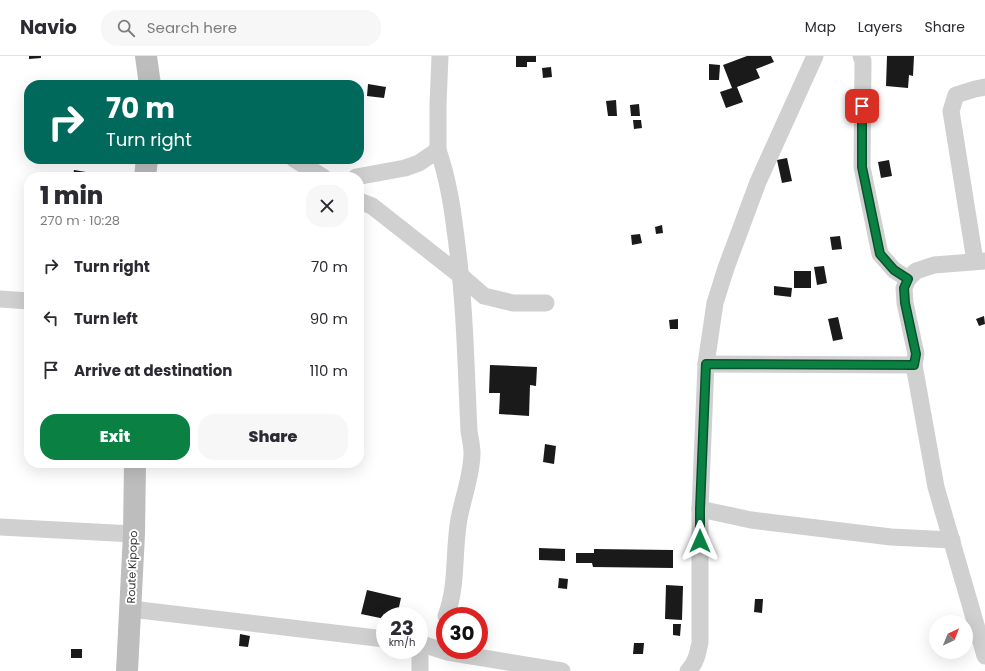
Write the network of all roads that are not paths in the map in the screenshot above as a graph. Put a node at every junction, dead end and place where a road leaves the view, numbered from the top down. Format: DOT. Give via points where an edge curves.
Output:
graph roads {
  1 [pos="146,56"];
  2 [pos="440,56"];
  3 [pos="815,56"];
  4 [pos="861,56"];
  5 [pos="149,80"];
  6 [pos="985,88"];
  7 [pos="438,150"];
  8 [pos="302,164"];
  9 [pos="315,172"];
  10 [pos="364,176"];
  11 [pos="364,202"];
  12 [pos="980,261"];
  13 [pos="461,276"];
  14 [pos="908,279"];
  15 [pos="0,299"];
  16 [pos="24,301"];
  17 [pos="546,303"];
  18 [pos="706,364"];
  19 [pos="914,365"];
  20 [pos="135,468"];
  21 [pos="700,509"];
  22 [pos="0,527"];
  23 [pos="134,534"];
  24 [pos="952,540"];
  25 [pos="450,607"];
  26 [pos="131,609"];
  27 [pos="376,638"];
  28 [pos="985,656"];
  29 [pos="488,658"];
  30 [pos="420,659"];
  31 [pos="693,669"];
  32 [pos="127,671"];
  33 [pos="420,671"];
  34 [pos="562,671"];
  1 -- 5 [label="main road"];
  2 -- 7 [label="street"];
  3 -- 18 [label="street" via="758,182 726,268 715,303"];
  4 -- 14 [label="street" via="862,167 880,254 894,270"];
  6 -- 12 [label="street" via="956,95 951,111"];
  7 -- 10 [label="street" via="419,163 405,168"];
  7 -- 13 [label="street" via="450,192"];
  8 -- 9 [label="street"];
  11 -- 13 [label="street"];
  12 -- 14 [label="street" via="934,265 916,271"];
  13 -- 17 [label="street" via="484,296 513,303"];
  13 -- 25 [label="street" via="472,452 459,519 455,578"];
  14 -- 19 [label="street" via="904,288 905,303 916,354"];
  15 -- 16 [label="street"];
  18 -- 19 [label="street"];
  18 -- 21 [label="street"];
  19 -- 24 [label="street" via="936,488"];
  20 -- 23 [label="main road, Route Kipopo"];
  21 -- 24 [label="street" via="751,520 891,537"];
  21 -- 31 [label="street" via="700,642"];
  22 -- 23 [label="street"];
  23 -- 26 [label="main road, Route Kipopo"];
  24 -- 28 [label="street"];
  26 -- 27 [label="street"];
  26 -- 32 [label="main road, Route Kipopo"];
  29 -- 34 [label="street"];
  30 -- 33 [label="street"];
}
